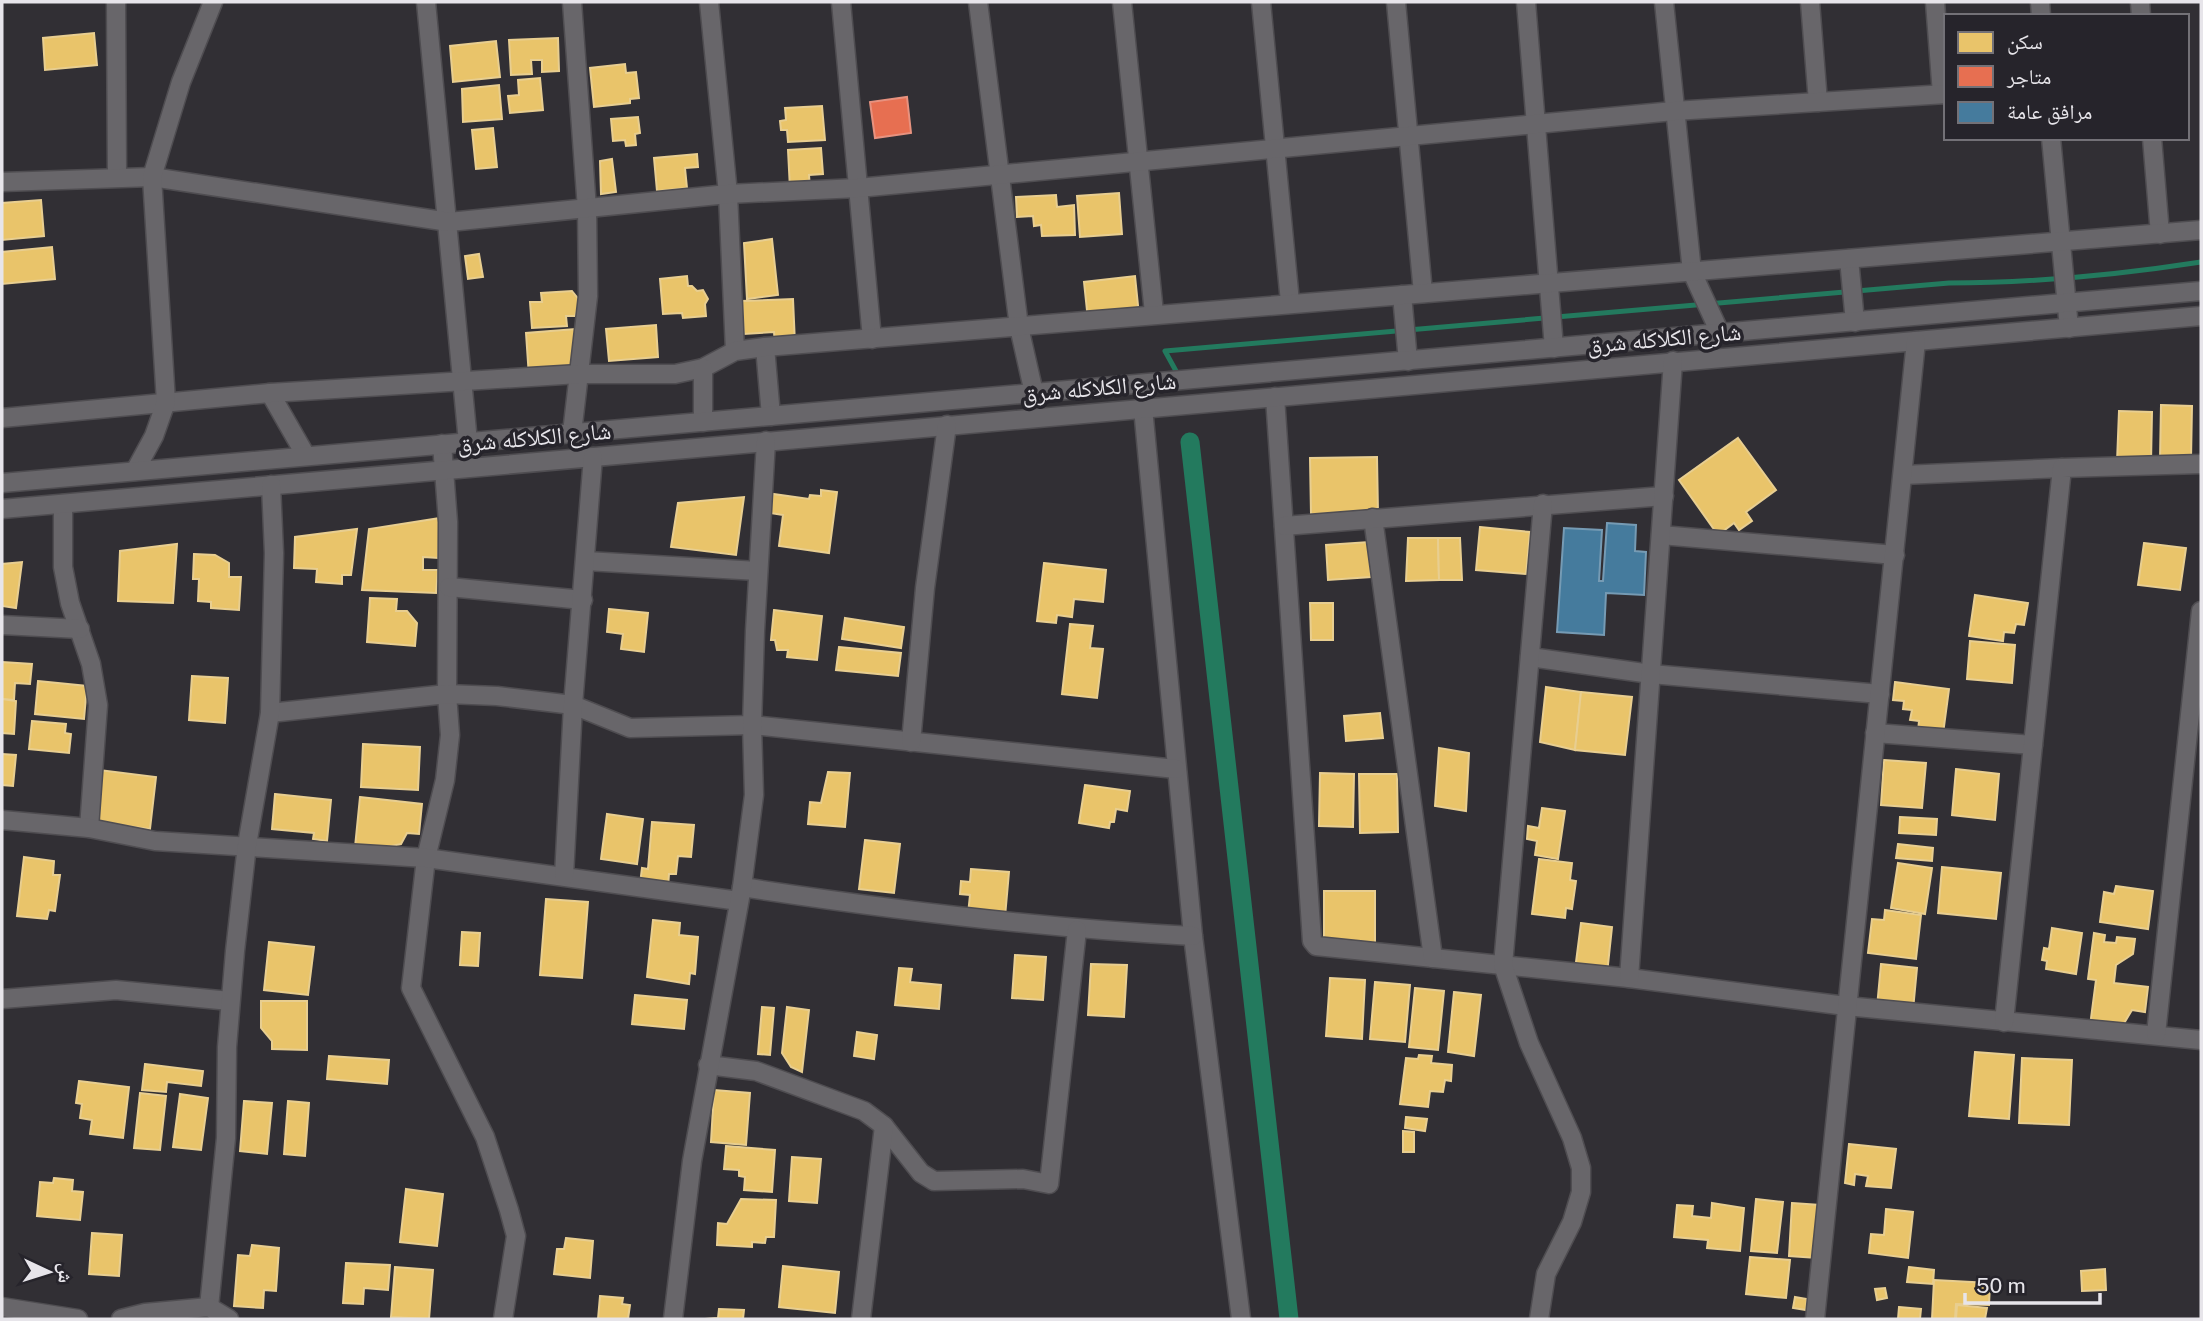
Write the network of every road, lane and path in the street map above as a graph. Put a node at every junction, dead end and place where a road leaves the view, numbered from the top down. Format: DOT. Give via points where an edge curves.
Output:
graph roads {
  1 [pos="116,2"];
  2 [pos="213,2"];
  3 [pos="426,2"];
  4 [pos="572,2"];
  5 [pos="709,2"];
  6 [pos="841,2"];
  7 [pos="978,2"];
  8 [pos="1122,2"];
  9 [pos="1261,2"];
  10 [pos="1396,2"];
  11 [pos="1526,2"];
  12 [pos="1664,2"];
  13 [pos="1810,2"];
  14 [pos="1935,2"];
  15 [pos="1944,94"];
  16 [pos="1818,102"];
  17 [pos="1674,111"];
  18 [pos="1536,124"];
  19 [pos="1408,136"];
  20 [pos="2051,140"];
  21 [pos="2152,140"];
  22 [pos="1273,147"];
  23 [pos="1138,160"];
  24 [pos="999,172"];
  25 [pos="117,176"];
  26 [pos="152,177"];
  27 [pos="2,182"];
  28 [pos="858,188"];
  29 [pos="728,194"];
  30 [pos="587,209"];
  31 [pos="449,222"];
  32 [pos="2201,230"];
  33 [pos="2160,234"];
  34 [pos="2060,242"];
  35 [pos="1849,259"];
  36 [pos="1692,272"];
  37 [pos="1548,284"];
  38 [pos="2201,291"];
  39 [pos="1423,293"];
  40 [pos="1402,295"];
  41 [pos="1290,302"];
  42 [pos="2067,303"];
  43 [pos="1154,313"];
  44 [pos="2201,316"];
  45 [pos="1856,322"];
  46 [pos="1019,327"];
  47 [pos="2069,328"];
  48 [pos="1720,333"];
  49 [pos="872,339"];
  50 [pos="1916,341"];
  51 [pos="765,347"];
  52 [pos="1554,348"];
  53 [pos="735,351"];
  54 [pos="1408,361"];
  55 [pos="1673,361"];
  56 [pos="703,368"];
  57 [pos="579,374"];
  58 [pos="461,382"];
  59 [pos="270,393"];
  60 [pos="1034,393"];
  61 [pos="1275,397"];
  62 [pos="166,402"];
  63 [pos="1143,408"];
  64 [pos="771,416"];
  65 [pos="2,418"];
  66 [pos="703,422"];
  67 [pos="947,425"];
  68 [pos="572,433"];
  69 [pos="766,441"];
  70 [pos="468,442"];
  71 [pos="442,444"];
  72 [pos="306,456"];
  73 [pos="593,457"];
  74 [pos="2201,464"];
  75 [pos="2062,468"];
  76 [pos="444,470"];
  77 [pos="135,471"];
  78 [pos="1903,475"];
  79 [pos="2,484"];
  80 [pos="271,485"];
  81 [pos="1664,496"];
  82 [pos="63,504"];
  83 [pos="1543,504"];
  84 [pos="2,509"];
  85 [pos="1373,518"];
  86 [pos="1283,526"];
  87 [pos="1661,535"];
  88 [pos="1895,555"];
  89 [pos="586,561"];
  90 [pos="758,571"];
  91 [pos="449,587"];
  92 [pos="583,600"];
  93 [pos="2201,611"];
  94 [pos="2,625"];
  95 [pos="80,629"];
  96 [pos="1530,657"];
  97 [pos="1651,674"];
  98 [pos="447,694"];
  99 [pos="1880,694"];
  100 [pos="573,705"];
  101 [pos="270,713"];
  102 [pos="752,725"];
  103 [pos="1875,733"];
  104 [pos="911,742"];
  105 [pos="2033,746"];
  106 [pos="1176,769"];
  107 [pos="2,820"];
  108 [pos="89,828"];
  109 [pos="247,845"];
  110 [pos="426,858"];
  111 [pos="564,876"];
  112 [pos="741,894"];
  113 [pos="1077,930"];
  114 [pos="1193,936"];
  115 [pos="1433,958"];
  116 [pos="1503,965"];
  117 [pos="1629,978"];
  118 [pos="2,999"];
  119 [pos="230,1001"];
  120 [pos="1846,1006"];
  121 [pos="2004,1022"];
  122 [pos="2156,1034"];
  123 [pos="2201,1040"];
  124 [pos="708,1065"];
  125 [pos="884,1126"];
  126 [pos="2,1307"];
  127 [pos="209,1307"];
  128 [pos="78,1319"];
  129 [pos="121,1319"];
  130 [pos="229,1319"];
  131 [pos="503,1319"];
  132 [pos="673,1319"];
  133 [pos="861,1319"];
  134 [pos="1241,1319"];
  135 [pos="1539,1319"];
  136 [pos="1815,1319"];
  1 -- 25 [label="street"];
  2 -- 26 [label="street" via="181,82"];
  3 -- 31 [label="street"];
  4 -- 30 [label="street"];
  5 -- 29 [label="street"];
  6 -- 28 [label="street"];
  7 -- 24 [label="street"];
  8 -- 23 [label="street"];
  9 -- 22 [label="street"];
  10 -- 19 [label="street"];
  11 -- 18 [label="street"];
  12 -- 17 [label="street"];
  13 -- 16 [label="street"];
  14 -- 15 [label="street"];
  15 -- 16 [label="street"];
  16 -- 17 [label="street"];
  17 -- 18 [label="street"];
  17 -- 36 [label="street"];
  18 -- 19 [label="street"];
  18 -- 37 [label="street"];
  19 -- 22 [label="street"];
  19 -- 39 [label="street"];
  20 -- 34 [label="street"];
  21 -- 33 [label="street"];
  22 -- 23 [label="street"];
  22 -- 41 [label="street"];
  23 -- 24 [label="street"];
  23 -- 43 [label="street"];
  24 -- 28 [label="street"];
  24 -- 46 [label="street"];
  25 -- 26 [label="street"];
  25 -- 27 [label="street"];
  26 -- 31 [label="street"];
  26 -- 62 [label="street"];
  28 -- 29 [label="street"];
  28 -- 49 [label="street"];
  29 -- 30 [label="street"];
  29 -- 53 [label="street"];
  30 -- 31 [label="street"];
  30 -- 57 [label="street" via="588,296"];
  31 -- 58 [label="street"];
  32 -- 33 [label="street"];
  33 -- 34 [label="street"];
  34 -- 35 [label="street"];
  34 -- 42 [label="street"];
  35 -- 36 [label="street"];
  35 -- 45 [label="street"];
  36 -- 37 [label="street"];
  36 -- 48 [label="street"];
  37 -- 39 [label="street"];
  37 -- 52 [label="street"];
  38 -- 42 [label="street, شارع الكلاكله شرق"];
  39 -- 40 [label="street"];
  40 -- 41 [label="street"];
  40 -- 54 [label="street"];
  41 -- 43 [label="street"];
  42 -- 45 [label="street, شارع الكلاكله شرق"];
  42 -- 47 [label="street"];
  43 -- 46 [label="street"];
  44 -- 47 [label="street, شارع الكلاكله شرق"];
  45 -- 48 [label="street, شارع الكلاكله شرق"];
  46 -- 49 [label="street"];
  46 -- 60 [label="street"];
  47 -- 50 [label="street, شارع الكلاكله شرق"];
  48 -- 52 [label="street, شارع الكلاكله شرق"];
  49 -- 51 [label="street"];
  50 -- 55 [label="street, شارع الكلاكله شرق"];
  50 -- 78 [label="street"];
  51 -- 53 [label="street"];
  51 -- 64 [label="street"];
  52 -- 54 [label="street, شارع الكلاكله شرق"];
  53 -- 56 [label="street"];
  54 -- 60 [label="street, شارع الكلاكله شرق"];
  55 -- 61 [label="street, شارع الكلاكله شرق"];
  55 -- 81 [label="street"];
  56 -- 57 [label="street" via="675,374"];
  56 -- 66 [label="street"];
  57 -- 58 [label="street"];
  57 -- 68 [label="street"];
  58 -- 59 [label="street"];
  58 -- 70 [label="street"];
  59 -- 62 [label="street"];
  59 -- 72 [label="street"];
  60 -- 64 [label="street, شارع الكلاكله شرق"];
  61 -- 63 [label="street, شارع الكلاكله شرق"];
  61 -- 86 [label="street"];
  62 -- 65 [label="street"];
  62 -- 77 [label="street"];
  63 -- 67 [label="street, شارع الكلاكله شرق"];
  63 -- 106 [label="street"];
  64 -- 66 [label="street, شارع الكلاكله شرق"];
  66 -- 68 [label="street, شارع الكلاكله شرق"];
  67 -- 69 [label="street, شارع الكلاكله شرق"];
  67 -- 104 [label="street" via="926,574"];
  68 -- 70 [label="street, شارع الكلاكله شرق"];
  69 -- 73 [label="street, شارع الكلاكله شرق"];
  69 -- 90 [label="street"];
  70 -- 71 [label="street, شارع الكلاكله شرق"];
  71 -- 72 [label="street, شارع الكلاكله شرق"];
  71 -- 76 [label="street"];
  72 -- 77 [label="street, شارع الكلاكله شرق"];
  73 -- 76 [label="street, شارع الكلاكله شرق"];
  73 -- 89 [label="street"];
  74 -- 75 [label="street"];
  75 -- 78 [label="street"];
  75 -- 105 [label="street"];
  76 -- 80 [label="street, شارع الكلاكله شرق"];
  76 -- 91 [label="street"];
  77 -- 79 [label="street, شارع الكلاكله شرق"];
  78 -- 88 [label="street"];
  80 -- 82 [label="street, شارع الكلاكله شرق"];
  80 -- 101 [label="street"];
  81 -- 83 [label="street"];
  81 -- 87 [label="street"];
  82 -- 84 [label="street, شارع الكلاكله شرق"];
  82 -- 95 [label="street" via="63,567"];
  83 -- 85 [label="street"];
  83 -- 96 [label="street"];
  85 -- 86 [label="street"];
  85 -- 115 [label="street"];
  86 -- 115 [label="street" via="1312,941 1324,949"];
  87 -- 88 [label="street"];
  87 -- 97 [label="street"];
  88 -- 99 [label="street"];
  89 -- 90 [label="street"];
  89 -- 92 [label="street"];
  90 -- 102 [label="street"];
  91 -- 92 [label="street"];
  91 -- 98 [label="street"];
  92 -- 100 [label="street"];
  93 -- 122 [label="street"];
  94 -- 95 [label="street"];
  95 -- 108 [label="street" via="98,705"];
  96 -- 97 [label="street"];
  96 -- 116 [label="street"];
  97 -- 99 [label="street"];
  97 -- 117 [label="street"];
  98 -- 100 [label="street"];
  98 -- 101 [label="street"];
  98 -- 110 [label="street" via="450,735 445,780"];
  99 -- 103 [label="street"];
  100 -- 102 [label="street" via="630,728"];
  100 -- 111 [label="street"];
  101 -- 109 [label="street"];
  102 -- 104 [label="street"];
  102 -- 112 [label="street" via="754,795"];
  103 -- 105 [label="street"];
  103 -- 120 [label="street"];
  104 -- 106 [label="street"];
  105 -- 121 [label="street"];
  106 -- 114 [label="street"];
  107 -- 108 [label="street"];
  108 -- 109 [label="street" via="155,841"];
  109 -- 110 [label="street"];
  109 -- 119 [label="street"];
  110 -- 111 [label="street"];
  110 -- 131 [label="street" via="411,988 485,1136 509,1210 516,1236"];
  111 -- 112 [label="street"];
  112 -- 113 [label="street"];
  112 -- 124 [label="street"];
  113 -- 114 [label="street"];
  113 -- 125 [label="street" via="1049,1184 1023,1179 934,1181 921,1172"];
  114 -- 134 [label="street"];
  115 -- 116 [label="street"];
  116 -- 117 [label="street"];
  116 -- 135 [label="street" via="1529,1043 1559,1106 1581,1168 1581,1192 1546,1274"];
  117 -- 120 [label="street"];
  118 -- 119 [label="street" via="116,990"];
  119 -- 127 [label="street" via="226,1138"];
  120 -- 121 [label="street"];
  120 -- 136 [label="street"];
  121 -- 122 [label="street"];
  122 -- 123 [label="street"];
  124 -- 125 [label="street" via="756,1071 864,1111"];
  124 -- 132 [label="street"];
  125 -- 133 [label="street"];
  126 -- 128 [label="street"];
  127 -- 129 [label="street"];
  127 -- 130 [label="street"];
}
